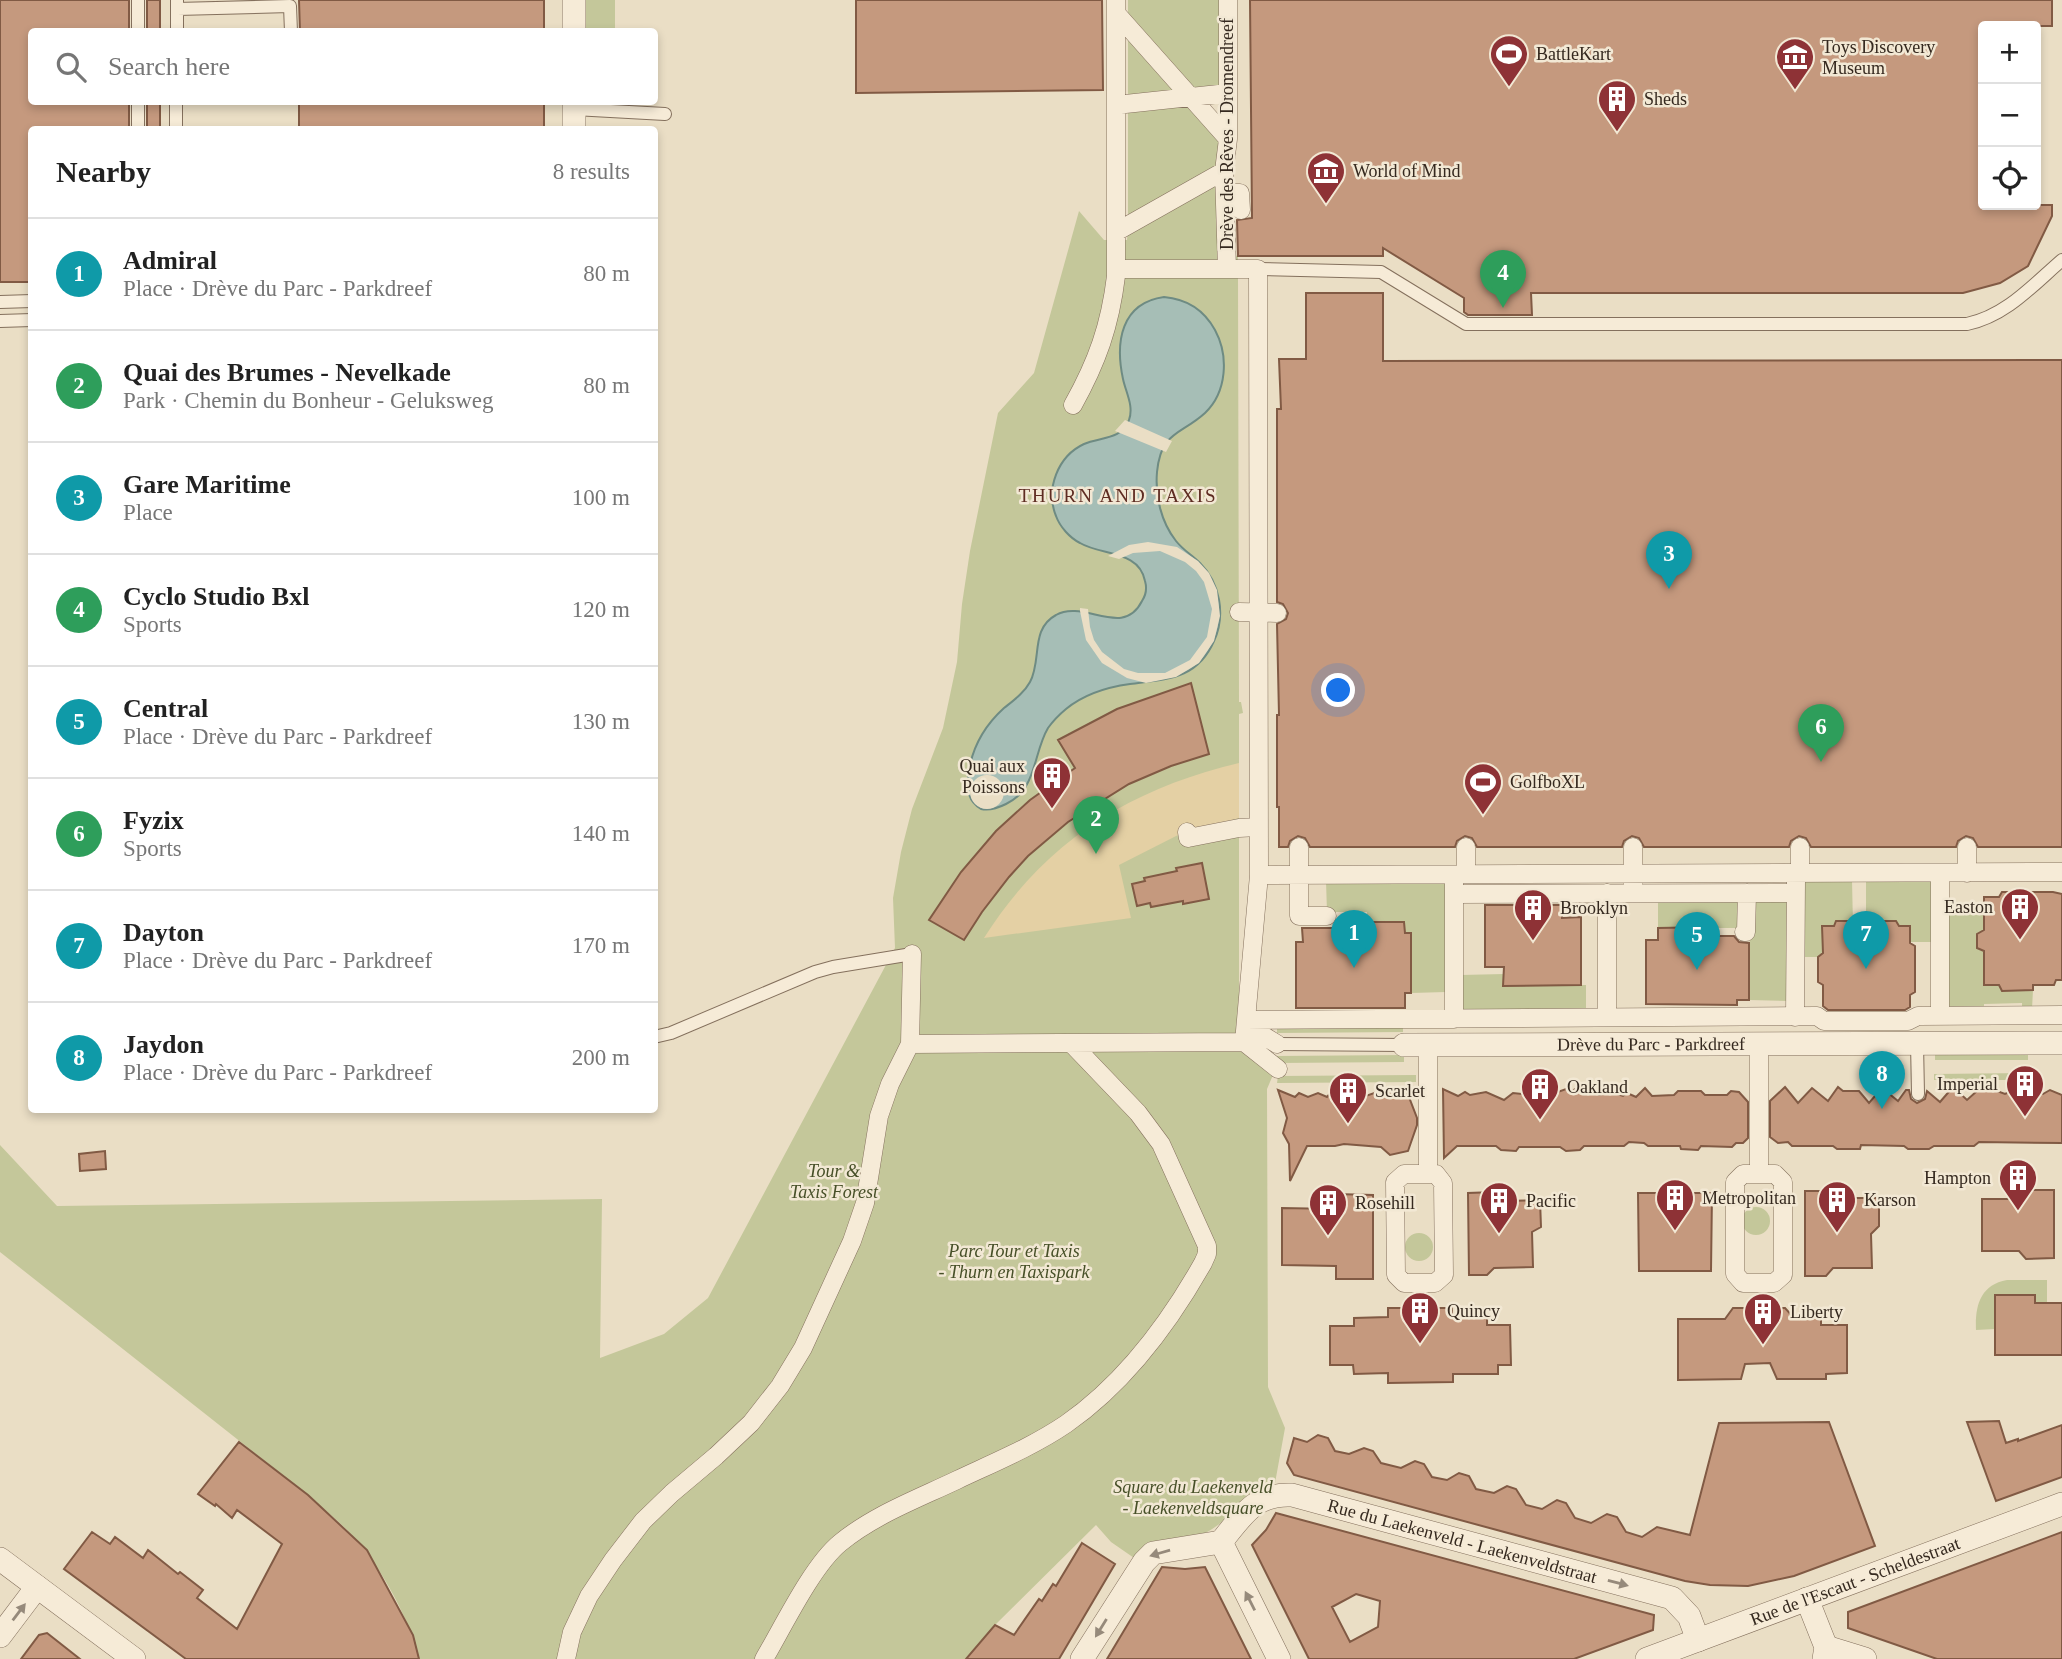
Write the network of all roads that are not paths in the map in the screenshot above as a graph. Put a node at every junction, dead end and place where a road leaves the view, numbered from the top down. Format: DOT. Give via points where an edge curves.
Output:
graph roads {
  1 [pos="138,0"];
  2 [pos="574,0"];
  3 [pos="1228,0"];
  4 [pos="290,3"];
  5 [pos="177,4"];
  6 [pos="1116,6"];
  7 [pos="138,28"];
  8 [pos="177,28"];
  9 [pos="290,28"];
  10 [pos="574,28"];
  11 [pos="1228,93"];
  12 [pos="1192,98"];
  13 [pos="138,105"];
  14 [pos="176,105"];
  15 [pos="1116,105"];
  16 [pos="574,113"];
  17 [pos="665,114"];
  18 [pos="138,126"];
  19 [pos="176,126"];
  20 [pos="1228,139"];
  21 [pos="1224,171"];
  22 [pos="1225,193"];
  23 [pos="1241,210"];
  24 [pos="1116,232"];
  25 [pos="2062,260"];
  26 [pos="1116,269"];
  27 [pos="1227,269"];
  28 [pos="1258,269"];
  29 [pos="28,301"];
  30 [pos="0,302"];
  31 [pos="28,320"];
  32 [pos="0,321"];
  33 [pos="1073,405"];
  34 [pos="1258,456"];
  35 [pos="1277,456"];
  36 [pos="1239,612"];
  37 [pos="1259,612"];
  38 [pos="1277,613"];
  39 [pos="1258,827"];
  40 [pos="1187,832"];
  41 [pos="1299,847"];
  42 [pos="1466,847"];
  43 [pos="1633,847"];
  44 [pos="1800,847"];
  45 [pos="1967,847"];
  46 [pos="2062,872"];
  47 [pos="1798,873"];
  48 [pos="1940,873"];
  49 [pos="1967,873"];
  50 [pos="1460,874"];
  51 [pos="1633,874"];
  52 [pos="1259,875"];
  53 [pos="1299,875"];
  54 [pos="1796,892"];
  55 [pos="1607,893"];
  56 [pos="1633,893"];
  57 [pos="1747,893"];
  58 [pos="1454,894"];
  59 [pos="1327,916"];
  60 [pos="1744,932"];
  61 [pos="912,954"];
  62 [pos="2062,1015"];
  63 [pos="1940,1016"];
  64 [pos="1607,1017"];
  65 [pos="1796,1017"];
  66 [pos="1454,1018"];
  67 [pos="1246,1029"];
  68 [pos="658,1036"];
  69 [pos="1071,1043"];
  70 [pos="1917,1043"];
  71 [pos="2062,1043"];
  72 [pos="910,1044"];
  73 [pos="1277,1044"];
  74 [pos="1759,1044"];
  75 [pos="1404,1045"];
  76 [pos="1428,1045"];
  77 [pos="1278,1069"];
  78 [pos="1918,1094"];
  79 [pos="1428,1174"];
  80 [pos="1759,1174"];
  81 [pos="2062,1504"];
  82 [pos="1221,1542"];
  83 [pos="0,1559"];
  84 [pos="37,1587"];
  85 [pos="1807,1600"];
  86 [pos="0,1636"];
  87 [pos="1698,1640"];
  88 [pos="1825,1653"];
  89 [pos="134,1659"];
  90 [pos="566,1659"];
  91 [pos="764,1659"];
  92 [pos="1082,1659"];
  93 [pos="1279,1659"];
  94 [pos="1647,1659"];
  95 [pos="1865,1659"];
  1 -- 7 [label="lane"];
  2 -- 10 [label="street"];
  3 -- 11 [label="street, Drève des Rêves - Dromendreef"];
  4 -- 5 [label="lane"];
  4 -- 9 [label="lane"];
  5 -- 8 [label="lane"];
  6 -- 12 [label="street"];
  6 -- 15 [label="street"];
  11 -- 12 [label="street"];
  11 -- 20 [label="street, Drève des Rêves - Dromendreef"];
  12 -- 15 [label="street"];
  12 -- 20 [label="street"];
  13 -- 18 [label="lane"];
  14 -- 19 [label="lane"];
  15 -- 24 [label="street"];
  16 -- 17 [label="lane"];
  20 -- 21 [label="street, Drève des Rêves - Dromendreef"];
  21 -- 22 [label="street, Drève des Rêves - Dromendreef"];
  21 -- 24 [label="street"];
  22 -- 23 [label="street" via="1240,193"];
  22 -- 27 [label="street, Drève des Rêves - Dromendreef"];
  24 -- 26 [label="street"];
  25 -- 28 [label="lane" via="2008,307 1967,324 1465,324 1381,272"];
  26 -- 27 [label="street"];
  26 -- 33 [label="street" via="1102,347"];
  27 -- 28 [label="street"];
  28 -- 34 [label="street"];
  29 -- 30 [label="lane"];
  31 -- 32 [label="lane"];
  34 -- 35 [label="street"];
  34 -- 37 [label="street"];
  36 -- 37 [label="street"];
  37 -- 38 [label="street"];
  37 -- 39 [label="street" via="1268,761"];
  39 -- 40 [label="street" via="1188,838"];
  39 -- 52 [label="street"];
  41 -- 53 [label="street"];
  42 -- 50 [label="street"];
  43 -- 51 [label="street"];
  44 -- 47 [label="street"];
  45 -- 49 [label="street"];
  46 -- 49 [label="street"];
  47 -- 48 [label="street"];
  47 -- 51 [label="street"];
  47 -- 54 [label="street"];
  48 -- 49 [label="street"];
  48 -- 63 [label="street"];
  50 -- 51 [label="street"];
  50 -- 53 [label="street"];
  50 -- 58 [label="street"];
  51 -- 56 [label="street"];
  52 -- 53 [label="street"];
  52 -- 67 [label="street"];
  53 -- 59 [label="street" via="1299,916"];
  54 -- 57 [label="street"];
  54 -- 65 [label="street"];
  55 -- 56 [label="street"];
  55 -- 58 [label="street"];
  55 -- 64 [label="street"];
  56 -- 57 [label="street"];
  57 -- 60 [label="street"];
  58 -- 66 [label="street"];
  61 -- 68 [label="lane" via="815,972"];
  61 -- 72 [label="street"];
  62 -- 63 [label="street"];
  63 -- 65 [label="street" via="1908,1021"];
  64 -- 65 [label="street"];
  64 -- 66 [label="street"];
  66 -- 67 [label="street"];
  67 -- 69 [label="street"];
  67 -- 73 [label="street, Drève du Parc - Parkdreef"];
  67 -- 77 [label="street"];
  69 -- 72 [label="street"];
  69 -- 91 [label="street" via="1161,1144 1207,1246 1203,1263 1152,1341 1092,1404 1025,1447 867,1524 838,1545 818,1568"];
  70 -- 71 [label="street, Drève du Parc - Parkdreef"];
  70 -- 74 [label="street, Drève du Parc - Parkdreef"];
  70 -- 78 [label="lane"];
  72 -- 90 [label="street" via="879,1116 865,1203 852,1241 803,1348 751,1423 671,1493 613,1560 589,1596 572,1632"];
  73 -- 75 [label="lane, Drève du Parc - Parkdreef"];
  74 -- 76 [label="street, Drève du Parc - Parkdreef"];
  74 -- 80 [label="street"];
  75 -- 76 [label="street, Drève du Parc - Parkdreef"];
  76 -- 79 [label="street"];
  79 -- 79 [label="street" via="1443,1182 1444,1275 1435,1283 1404,1283 1396,1275 1395,1182 1404,1174"];
  80 -- 80 [label="street" via="1775,1174 1783,1182 1783,1275 1774,1283 1743,1283 1735,1275 1735,1182 1743,1174"];
  81 -- 85 [label="street, Rue de l'Escaut - Scheldestraat"];
  82 -- 87 [label="street, Rue du Laekenveld - Laekenveldstraat, one-way" via="1261,1499 1292,1494 1672,1598 1689,1616"];
  82 -- 92 [label="street, one-way" via="1153,1553"];
  93 -- 82 [label="street, one-way"];
  83 -- 84 [label="street"];
  86 -- 84 [label="street, one-way"];
  84 -- 89 [label="street"];
  85 -- 87 [label="street, Rue de l'Escaut - Scheldestraat"];
  85 -- 88 [label="street"];
  87 -- 94 [label="street, Rue de l'Escaut - Scheldestraat"];
  88 -- 95 [label="street"];
}
